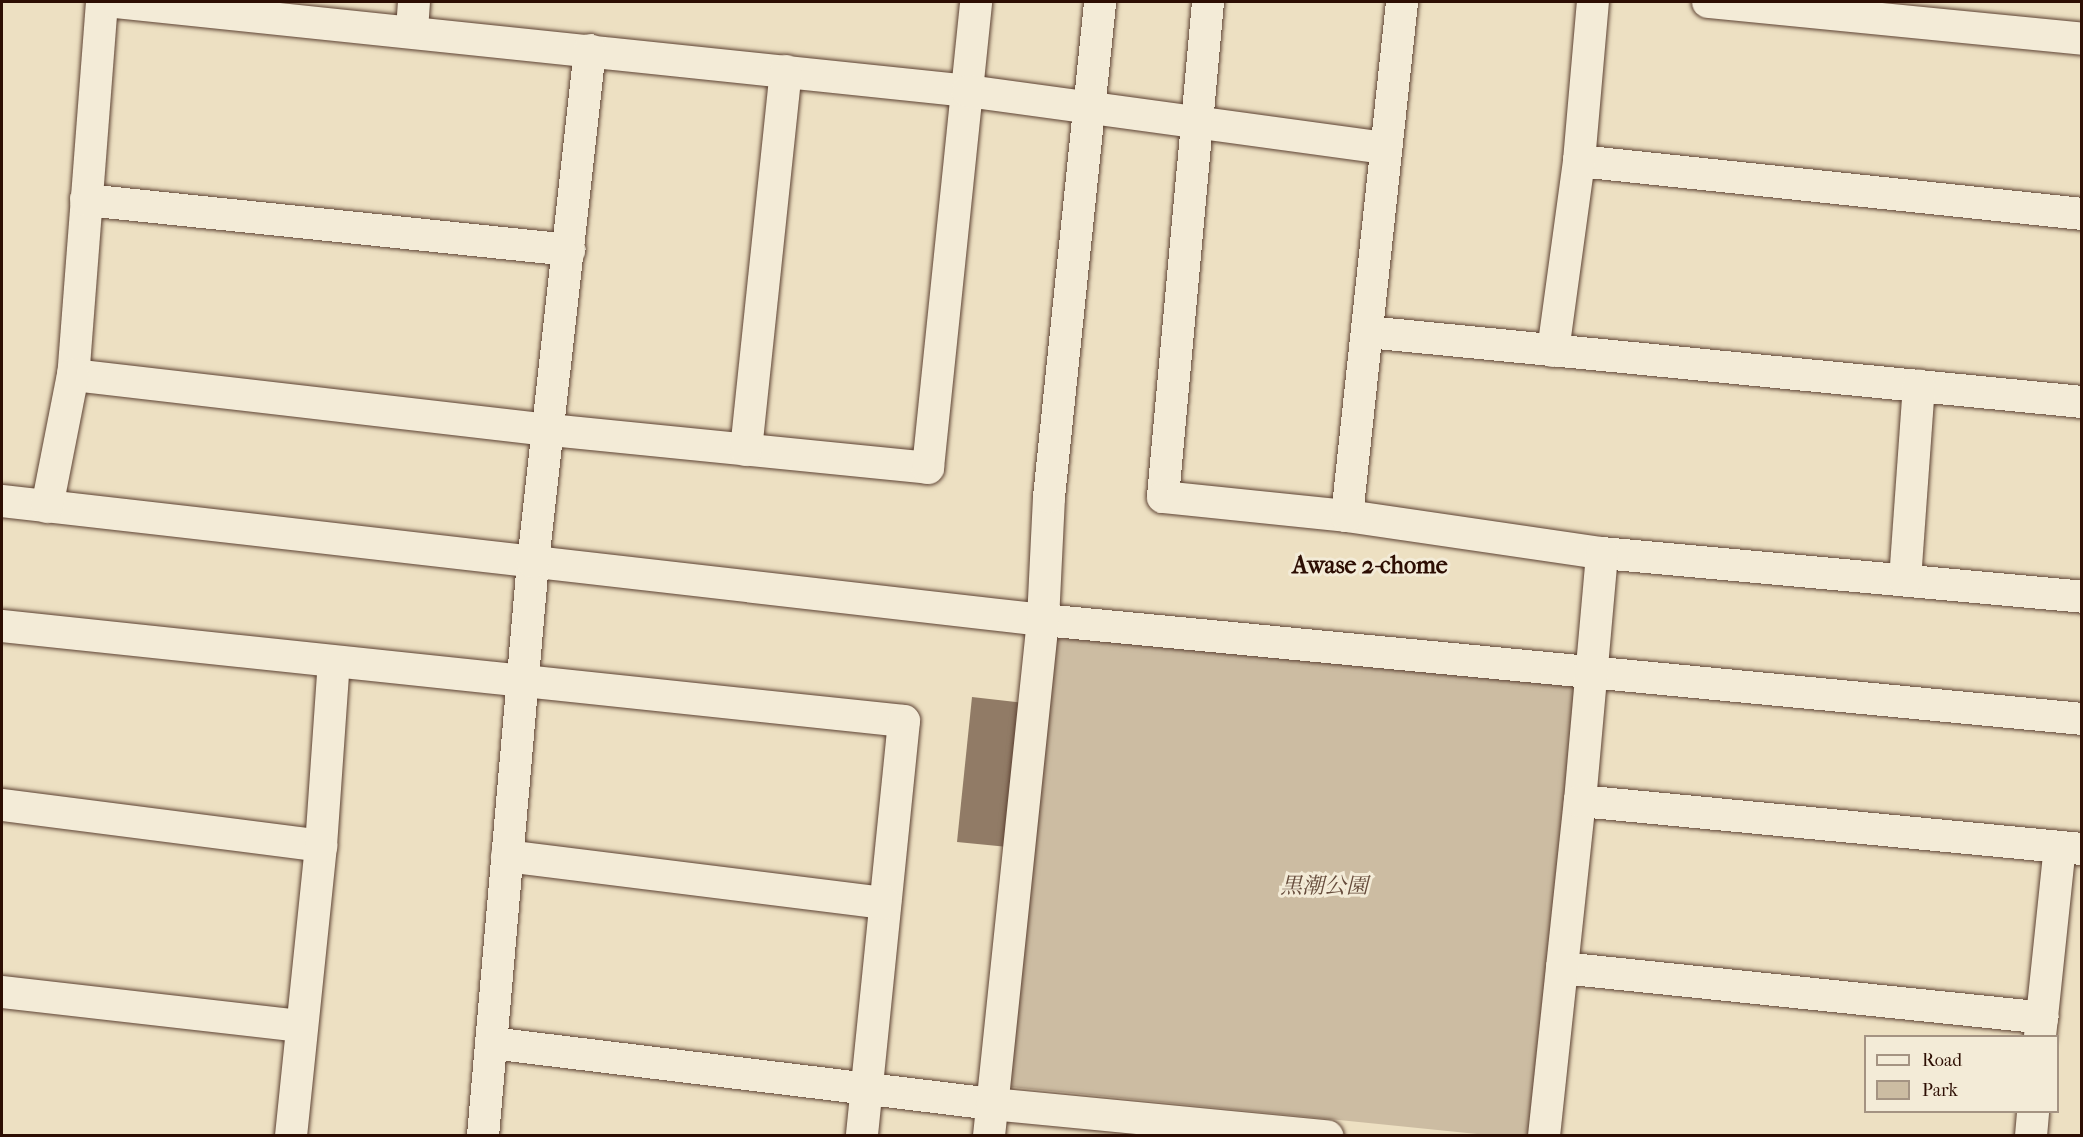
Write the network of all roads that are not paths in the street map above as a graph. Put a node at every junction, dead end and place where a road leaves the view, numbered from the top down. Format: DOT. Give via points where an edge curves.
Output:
graph roads {
  1 [pos="102,2"];
  2 [pos="116,2"];
  3 [pos="976,2"];
  4 [pos="1100,2"];
  5 [pos="1208,2"];
  6 [pos="1402,2"];
  7 [pos="1593,2"];
  8 [pos="1707,2"];
  9 [pos="413,16"];
  10 [pos="2082,39"];
  11 [pos="590,50"];
  12 [pos="786,71"];
  13 [pos="968,91"];
  14 [pos="1091,107"];
  15 [pos="1197,121"];
  16 [pos="1386,148"];
  17 [pos="1579,161"];
  18 [pos="86,200"];
  19 [pos="2082,213"];
  20 [pos="569,250"];
  21 [pos="1366,332"];
  22 [pos="1553,351"];
  23 [pos="73,375"];
  24 [pos="1919,386"];
  25 [pos="2082,402"];
  26 [pos="550,430"];
  27 [pos="746,450"];
  28 [pos="2,501"];
  29 [pos="46,507"];
  30 [pos="1347,516"];
  31 [pos="1602,553"];
  32 [pos="533,562"];
  33 [pos="1905,580"];
  34 [pos="2082,597"];
  35 [pos="1043,620"];
  36 [pos="2,626"];
  37 [pos="334,662"];
  38 [pos="1590,674"];
  39 [pos="523,680"];
  40 [pos="2082,719"];
  41 [pos="1580,801"];
  42 [pos="2,805"];
  43 [pos="321,846"];
  44 [pos="2071,848"];
  45 [pos="507,856"];
  46 [pos="885,903"];
  47 [pos="1562,968"];
  48 [pos="2,992"];
  49 [pos="301,1026"];
  50 [pos="2041,1028"];
  51 [pos="491,1043"];
  52 [pos="867,1086"];
  53 [pos="992,1104"];
  54 [pos="2033,1113"];
  55 [pos="291,1136"];
  56 [pos="483,1136"];
  57 [pos="862,1136"];
  58 [pos="989,1136"];
  59 [pos="1327,1136"];
  60 [pos="1544,1136"];
  61 [pos="2031,1136"];
  1 -- 18 [label="street"];
  2 -- 9 [label="street"];
  3 -- 13 [label="street"];
  4 -- 14 [label="street"];
  5 -- 15 [label="street"];
  6 -- 16 [label="street"];
  7 -- 17 [label="street"];
  8 -- 10 [label="street"];
  9 -- 11 [label="street"];
  11 -- 12 [label="street"];
  11 -- 20 [label="street"];
  12 -- 13 [label="street"];
  12 -- 27 [label="street"];
  13 -- 14 [label="street"];
  13 -- 27 [label="street" via="928,468"];
  14 -- 15 [label="street"];
  14 -- 35 [label="street" via="1049,497"];
  15 -- 16 [label="street"];
  15 -- 30 [label="street" via="1163,497"];
  16 -- 21 [label="street"];
  17 -- 19 [label="street"];
  17 -- 22 [label="street"];
  18 -- 20 [label="street"];
  18 -- 23 [label="street"];
  20 -- 26 [label="street"];
  21 -- 22 [label="street"];
  21 -- 30 [label="street"];
  22 -- 24 [label="street"];
  23 -- 26 [label="street"];
  23 -- 29 [label="street"];
  24 -- 25 [label="street"];
  24 -- 33 [label="street"];
  26 -- 27 [label="street"];
  26 -- 32 [label="street"];
  28 -- 29 [label="street"];
  29 -- 32 [label="street"];
  30 -- 31 [label="street"];
  31 -- 33 [label="street"];
  31 -- 38 [label="street"];
  32 -- 35 [label="street"];
  32 -- 39 [label="street"];
  33 -- 34 [label="street"];
  35 -- 38 [label="street"];
  35 -- 53 [label="street"];
  36 -- 37 [label="street"];
  37 -- 39 [label="street"];
  37 -- 43 [label="street"];
  38 -- 40 [label="street"];
  38 -- 41 [label="street"];
  39 -- 45 [label="street"];
  39 -- 46 [label="street" via="904,721"];
  41 -- 44 [label="street"];
  41 -- 47 [label="street"];
  42 -- 43 [label="street"];
  43 -- 49 [label="street"];
  44 -- 50 [label="street"];
  45 -- 46 [label="street"];
  45 -- 51 [label="street"];
  46 -- 52 [label="street"];
  47 -- 50 [label="street"];
  47 -- 60 [label="street"];
  48 -- 49 [label="street"];
  49 -- 55 [label="street"];
  51 -- 52 [label="street"];
  51 -- 56 [label="street"];
  52 -- 53 [label="street"];
  52 -- 57 [label="street"];
  53 -- 58 [label="street"];
  53 -- 59 [label="street"];
  54 -- 61 [label="street"];
}
